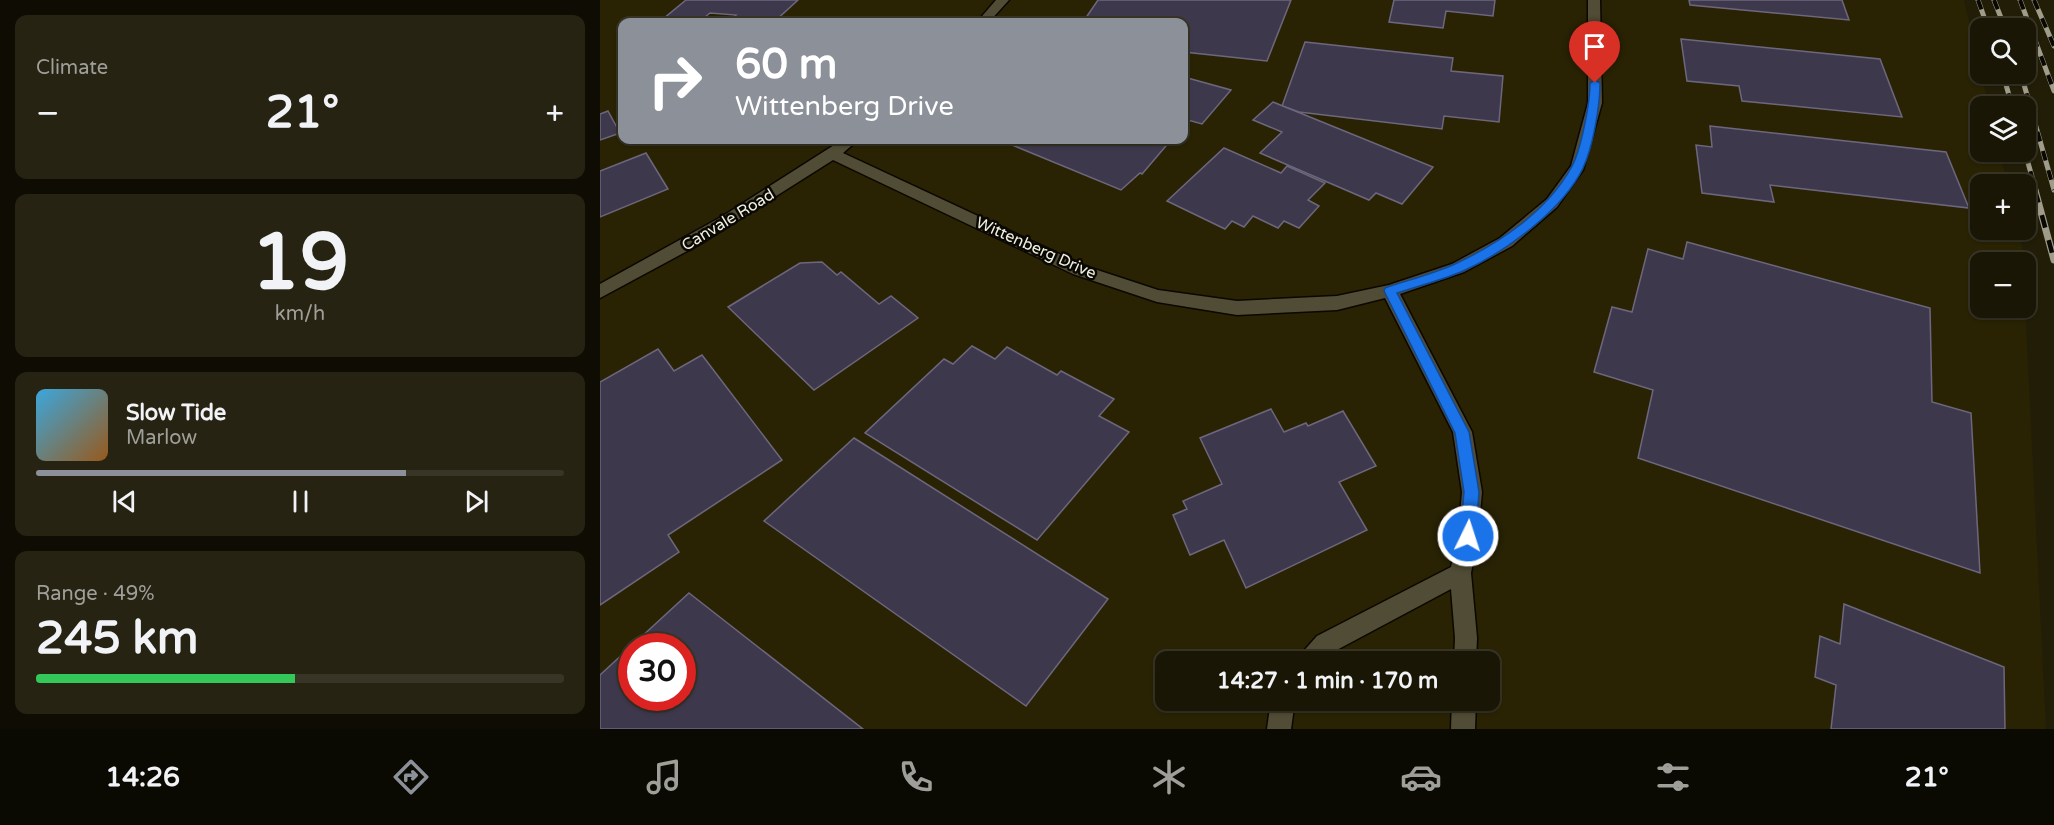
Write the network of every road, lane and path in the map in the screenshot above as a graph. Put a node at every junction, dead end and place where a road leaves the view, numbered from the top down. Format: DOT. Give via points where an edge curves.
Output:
graph roads {
  1 [pos="1003,0"];
  2 [pos="1594,0"];
  3 [pos="987,18"];
  4 [pos="845,144"];
  5 [pos="831,153"];
  6 [pos="1390,291"];
  7 [pos="600,292"];
  8 [pos="1460,573"];
  9 [pos="1319,651"];
  10 [pos="1465,651"];
  11 [pos="1281,711"];
  12 [pos="1464,711"];
  13 [pos="1279,729"];
  14 [pos="1463,729"];
  1 -- 3 [label="street"];
  2 -- 6 [label="street, Wittenberg Drive" via="1595,104 1578,167 1552,203 1506,242 1458,268"];
  4 -- 5 [label="street, Canvale Road"];
  5 -- 6 [label="street, Wittenberg Drive" via="1079,270 1157,296 1237,308 1337,303"];
  5 -- 7 [label="street, Canvale Road" via="763,200"];
  6 -- 8 [label="street" via="1462,432 1472,492"];
  8 -- 9 [label="street" via="1325,644"];
  8 -- 10 [label="street"];
  11 -- 13 [label="street"];
  12 -- 14 [label="street"];
}
